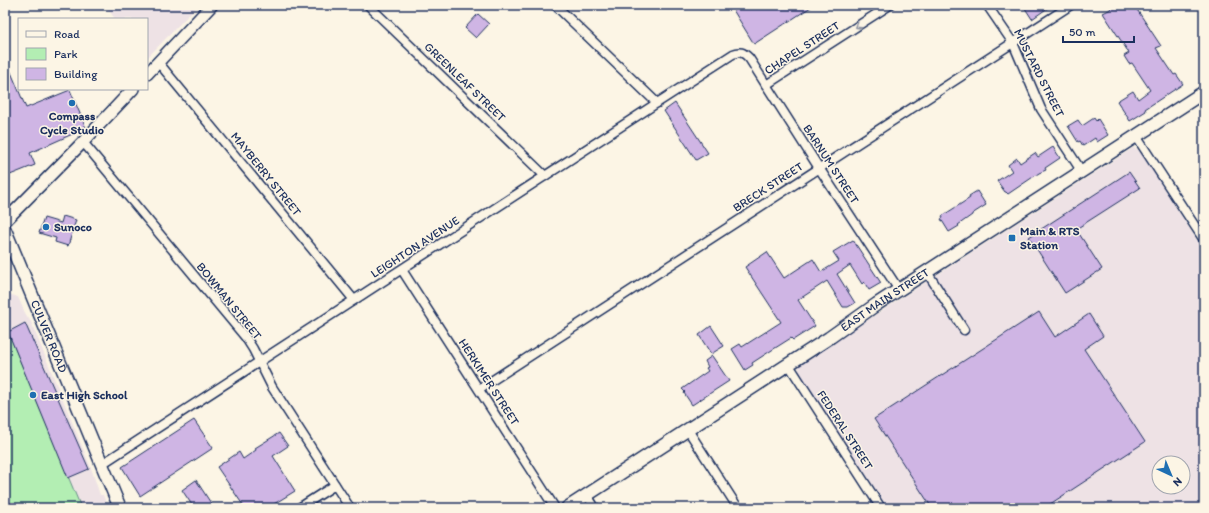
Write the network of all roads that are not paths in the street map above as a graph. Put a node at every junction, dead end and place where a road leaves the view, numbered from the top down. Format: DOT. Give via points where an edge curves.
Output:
graph roads {
  1 [pos="212,5"];
  2 [pos="368,5"];
  3 [pos="555,5"];
  4 [pos="890,5"];
  5 [pos="987,5"];
  6 [pos="1071,5"];
  7 [pos="1013,43"];
  8 [pos="742,52"];
  9 [pos="158,62"];
  10 [pos="148,73"];
  11 [pos="766,85"];
  12 [pos="132,90"];
  13 [pos="1204,92"];
  14 [pos="657,103"];
  15 [pos="1136,136"];
  16 [pos="83,142"];
  17 [pos="819,168"];
  18 [pos="1082,172"];
  19 [pos="544,176"];
  20 [pos="5,221"];
  21 [pos="5,230"];
  22 [pos="1204,240"];
  23 [pos="402,270"];
  24 [pos="927,272"];
  25 [pos="899,290"];
  26 [pos="354,300"];
  27 [pos="964,330"];
  28 [pos="260,362"];
  29 [pos="789,364"];
  30 [pos="479,389"];
  31 [pos="688,430"];
  32 [pos="102,464"];
  33 [pos="335,484"];
  34 [pos="587,495"];
  35 [pos="120,508"];
  36 [pos="299,508"];
  37 [pos="350,508"];
  38 [pos="555,508"];
  39 [pos="567,508"];
  40 [pos="595,508"];
  41 [pos="738,508"];
  42 [pos="881,508"];
  1 -- 9 [label="main road"];
  2 -- 19 [label="street, GREENLEAF STREET"];
  3 -- 14 [label="street"];
  4 -- 11 [label="street, CHAPEL STREET, one-way"];
  5 -- 7 [label="street, MUSTARD STREET"];
  6 -- 7 [label="street, BRECK STREET"];
  7 -- 17 [label="street, BRECK STREET"];
  7 -- 18 [label="street, MUSTARD STREET" via="1041,109"];
  8 -- 11 [label="street, BARNUM STREET" via="749,58"];
  8 -- 14 [label="street, LEIGHTON AVENUE" via="733,54"];
  9 -- 10 [label="main road"];
  9 -- 26 [label="street, MAYBERRY STREET"];
  11 -- 17 [label="street, BARNUM STREET"];
  12 -- 16 [label="main road"];
  13 -- 15 [label="main road, EAST MAIN STREET"];
  14 -- 19 [label="street, LEIGHTON AVENUE"];
  15 -- 18 [label="main road, EAST MAIN STREET"];
  15 -- 22 [label="street"];
  16 -- 20 [label="main road"];
  16 -- 28 [label="street, BOWMAN STREET" via="246,338"];
  17 -- 25 [label="street, BARNUM STREET"];
  17 -- 30 [label="street, BRECK STREET"];
  18 -- 24 [label="main road, EAST MAIN STREET"];
  19 -- 23 [label="street, LEIGHTON AVENUE"];
  21 -- 32 [label="main road, CULVER ROAD"];
  23 -- 26 [label="street, LEIGHTON AVENUE"];
  23 -- 30 [label="street, HERKIMER STREET"];
  24 -- 25 [label="main road, EAST MAIN STREET"];
  24 -- 27 [label="street"];
  25 -- 29 [label="main road, EAST MAIN STREET"];
  26 -- 28 [label="street, LEIGHTON AVENUE"];
  28 -- 32 [label="street, LEIGHTON AVENUE"];
  28 -- 33 [label="street, BOWMAN STREET" via="272,387"];
  29 -- 31 [label="main road, EAST MAIN STREET"];
  29 -- 42 [label="street, FEDERAL STREET"];
  30 -- 38 [label="street, HERKIMER STREET"];
  31 -- 34 [label="main road, EAST MAIN STREET"];
  31 -- 41 [label="street"];
  32 -- 35 [label="main road, CULVER ROAD"];
  33 -- 36 [label="street"];
  33 -- 37 [label="street, BOWMAN STREET"];
  34 -- 39 [label="main road, EAST MAIN STREET"];
  34 -- 40 [label="street"];
}
